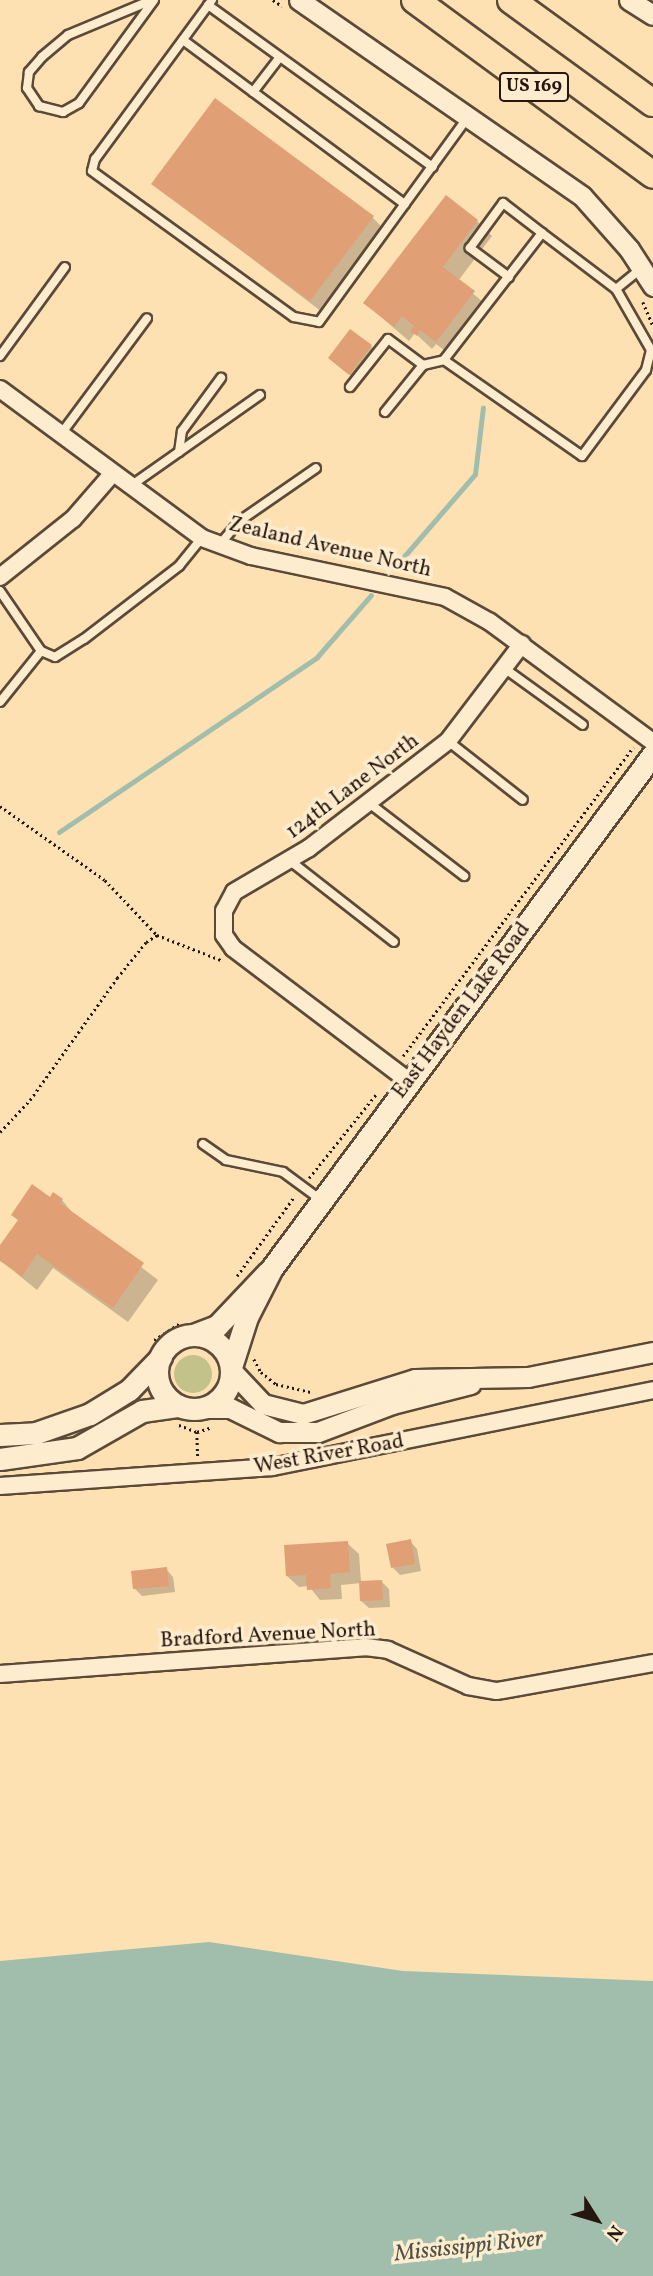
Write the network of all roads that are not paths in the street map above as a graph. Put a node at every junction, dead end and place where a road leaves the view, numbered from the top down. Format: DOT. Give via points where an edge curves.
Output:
graph roads {
  1 [pos="153,0"];
  2 [pos="415,0"];
  3 [pos="511,0"];
  4 [pos="629,0"];
  5 [pos="210,3"];
  6 [pos="296,7"];
  7 [pos="653,15"];
  8 [pos="183,40"];
  9 [pos="279,57"];
  10 [pos="253,92"];
  11 [pos="653,103"];
  12 [pos="468,116"];
  13 [pos="433,167"];
  14 [pos="653,175"];
  15 [pos="405,204"];
  16 [pos="542,233"];
  17 [pos="65,268"];
  18 [pos="637,271"];
  19 [pos="509,276"];
  20 [pos="653,286"];
  21 [pos="616,289"];
  22 [pos="147,318"];
  23 [pos="0,356"];
  24 [pos="444,360"];
  25 [pos="423,365"];
  26 [pos="221,378"];
  27 [pos="350,387"];
  28 [pos="0,389"];
  29 [pos="260,395"];
  30 [pos="385,412"];
  31 [pos="61,434"];
  32 [pos="179,452"];
  33 [pos="317,468"];
  34 [pos="113,474"];
  35 [pos="129,487"];
  36 [pos="202,538"];
  37 [pos="219,545"];
  38 [pos="0,577"];
  39 [pos="0,591"];
  40 [pos="522,644"];
  41 [pos="41,651"];
  42 [pos="504,668"];
  43 [pos="0,702"];
  44 [pos="583,725"];
  45 [pos="448,741"];
  46 [pos="653,742"];
  47 [pos="643,750"];
  48 [pos="523,800"];
  49 [pos="369,803"];
  50 [pos="289,860"];
  51 [pos="464,876"];
  52 [pos="394,942"];
  53 [pos="410,1082"];
  54 [pos="203,1144"];
  55 [pos="321,1200"];
  56 [pos="272,1268"];
  57 [pos="188,1329"];
  58 [pos="154,1352"];
  59 [pos="653,1352"];
  60 [pos="231,1369"];
  61 [pos="486,1380"];
  62 [pos="653,1390"];
  63 [pos="204,1408"];
  64 [pos="177,1415"];
  65 [pos="0,1435"];
  66 [pos="0,1459"];
  67 [pos="0,1486"];
  68 [pos="653,1663"];
  69 [pos="0,1674"];
  1 -- 1 [label="lane" via="79,103 63,113 39,106 27,88 29,72 42,57 68,35"];
  2 -- 14 [label="highway, US 169"];
  3 -- 11 [label="highway, US 169"];
  4 -- 7 [label="street"];
  5 -- 8 [label="lane"];
  5 -- 9 [label="lane"];
  6 -- 12 [label="street"];
  8 -- 10 [label="lane"];
  8 -- 15 [label="lane" via="95,159 92,171 294,317 319,322"];
  9 -- 10 [label="lane"];
  9 -- 13 [label="lane"];
  10 -- 15 [label="lane"];
  12 -- 13 [label="lane"];
  12 -- 18 [label="street" via="582,196"];
  13 -- 15 [label="lane"];
  16 -- 19 [label="lane"];
  16 -- 19 [label="lane" via="503,204 470,248"];
  16 -- 21 [label="lane"];
  17 -- 23 [label="lane"];
  18 -- 20 [label="street"];
  18 -- 21 [label="lane"];
  19 -- 24 [label="lane"];
  21 -- 24 [label="lane" via="650,350 646,370 582,456"];
  22 -- 31 [label="lane"];
  24 -- 25 [label="lane"];
  25 -- 27 [label="lane" via="388,339"];
  25 -- 30 [label="lane"];
  26 -- 32 [label="lane" via="182,431"];
  28 -- 31 [label="street, Zealand Avenue North"];
  29 -- 32 [label="lane"];
  31 -- 34 [label="street, Zealand Avenue North"];
  32 -- 35 [label="lane"];
  33 -- 37 [label="lane" via="241,520"];
  34 -- 35 [label="street, Zealand Avenue North"];
  34 -- 38 [label="street" via="74,519"];
  35 -- 36 [label="street, Zealand Avenue North"];
  36 -- 37 [label="street, Zealand Avenue North"];
  36 -- 41 [label="lane" via="179,566 85,639 55,657"];
  37 -- 40 [label="street, Zealand Avenue North" via="251,556 423,589 471,609"];
  39 -- 41 [label="lane"];
  40 -- 42 [label="street, 124th Lane North"];
  40 -- 46 [label="street, Zealand Avenue North"];
  41 -- 43 [label="lane"];
  42 -- 44 [label="lane"];
  42 -- 45 [label="street, 124th Lane North"];
  45 -- 48 [label="lane"];
  45 -- 49 [label="street, 124th Lane North"];
  47 -- 53 [label="main road, East Hayden Lake Road"];
  49 -- 50 [label="street, 124th Lane North"];
  49 -- 51 [label="lane"];
  50 -- 52 [label="lane"];
  50 -- 53 [label="street, 124th Lane North" via="227,900 224,935 238,951"];
  53 -- 55 [label="main road, East Hayden Lake Road"];
  54 -- 55 [label="lane" via="226,1160 283,1172"];
  55 -- 56 [label="main road, East Hayden Lake Road"];
  56 -- 57 [label="main road, East Hayden Lake Road" via="217,1326"];
  56 -- 60 [label="main road, East Hayden Lake Road" via="247,1317"];
  57 -- 58 [label="main road"];
  57 -- 60 [label="main road" via="214,1341"];
  58 -- 64 [label="main road" via="160,1386"];
  58 -- 65 [label="main road" via="129,1390 90,1414 36,1433"];
  59 -- 61 [label="street, West River Road" via="569,1370"];
  60 -- 61 [label="street, West River Road" via="263,1404 303,1414 415,1379"];
  60 -- 63 [label="main road" via="225,1391"];
  61 -- 63 [label="street, West River Road" via="392,1405 318,1433 279,1432 230,1408"];
  62 -- 67 [label="street, West River Road" via="315,1461"];
  63 -- 64 [label="main road"];
  64 -- 66 [label="main road" via="142,1412 77,1448"];
  68 -- 69 [label="street, Bradford Avenue North" via="496,1691 468,1686 388,1650 365,1647"];
}
